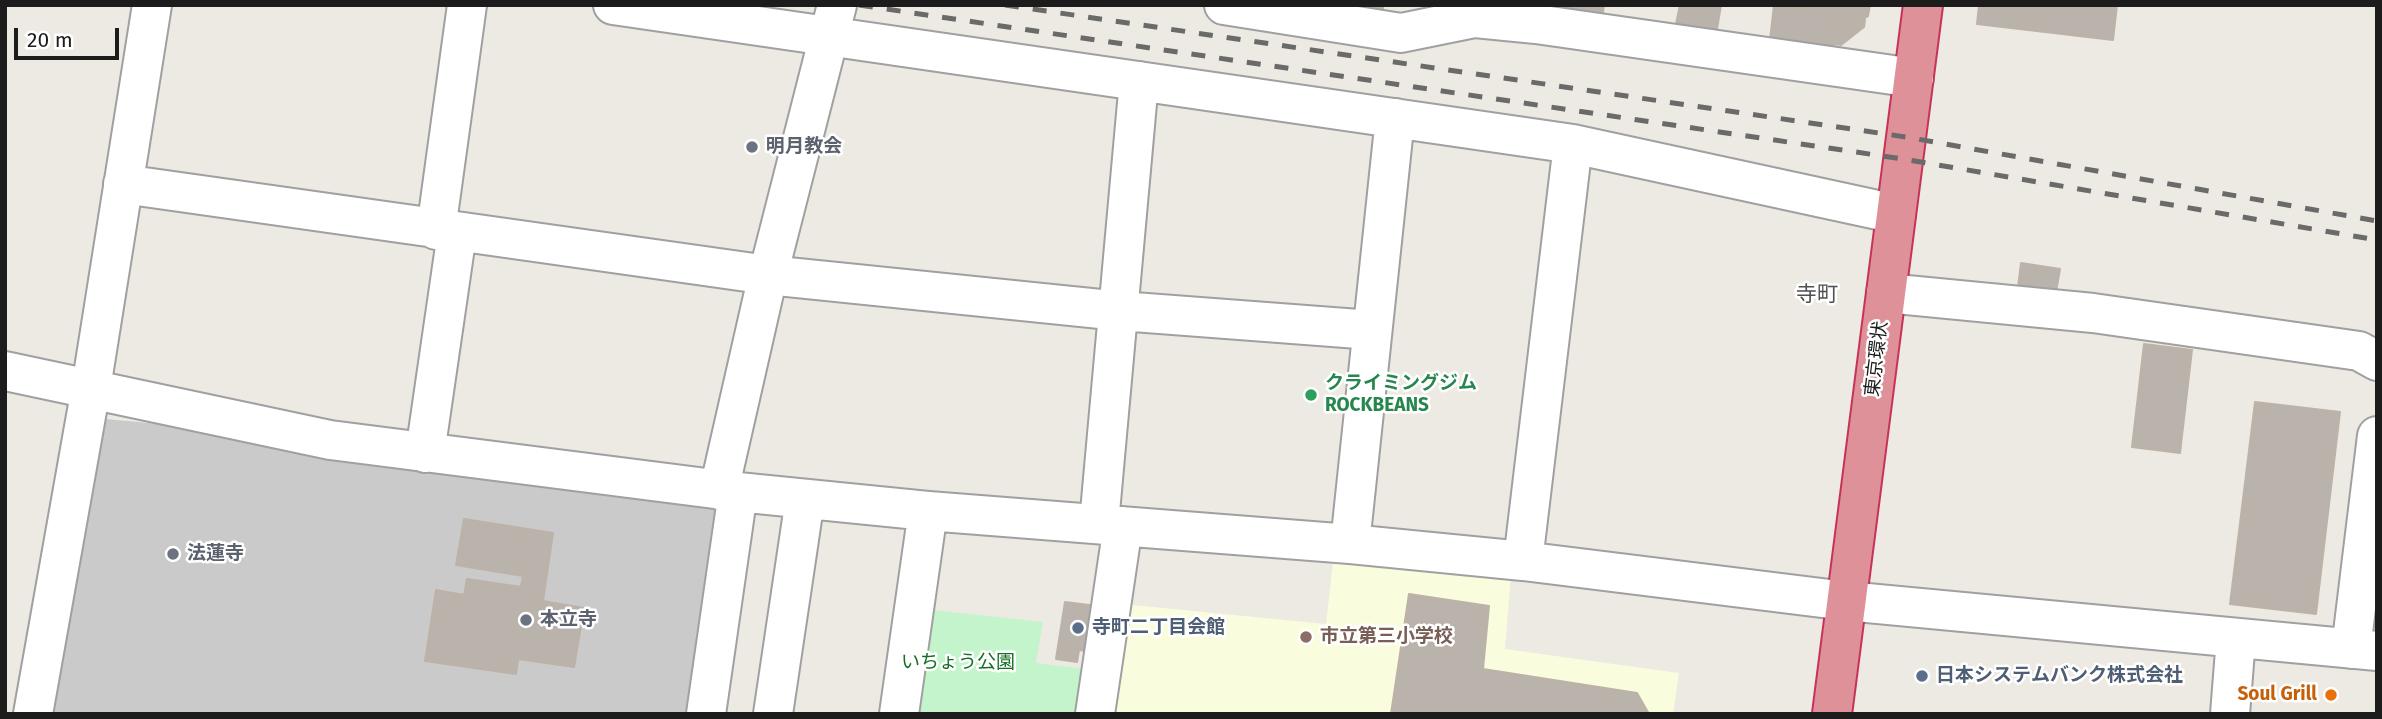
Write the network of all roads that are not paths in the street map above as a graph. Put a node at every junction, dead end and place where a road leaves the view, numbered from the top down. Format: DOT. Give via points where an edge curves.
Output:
graph roads {
  1 [pos="152,5"];
  2 [pos="467,5"];
  3 [pos="613,5"];
  4 [pos="1224,5"];
  5 [pos="1923,5"];
  6 [pos="1537,14"];
  7 [pos="833,22"];
  8 [pos="1914,78"];
  9 [pos="1139,80"];
  10 [pos="1395,118"];
  11 [pos="1573,144"];
  12 [pos="123,184"];
  13 [pos="1896,214"];
  14 [pos="447,231"];
  15 [pos="768,275"];
  16 [pos="1886,293"];
  17 [pos="1120,311"];
  18 [pos="1372,330"];
  19 [pos="2377,361"];
  20 [pos="5,371"];
  21 [pos="91,388"];
  22 [pos="2377,436"];
  23 [pos="425,453"];
  24 [pos="729,491"];
  25 [pos="805,499"];
  26 [pos="928,511"];
  27 [pos="1111,525"];
  28 [pos="1350,544"];
  29 [pos="1523,561"];
  30 [pos="1846,601"];
  31 [pos="2236,638"];
  32 [pos="2364,650"];
  33 [pos="25,700"];
  34 [pos="706,714"];
  35 [pos="773,714"];
  36 [pos="899,714"];
  37 [pos="1095,714"];
  38 [pos="1832,714"];
  39 [pos="2230,714"];
  1 -- 12 [label="street"];
  2 -- 14 [label="street"];
  3 -- 7 [label="street"];
  4 -- 6 [label="street" via="1401,33 1475,18"];
  5 -- 8 [label="highway, 東京環状"];
  6 -- 8 [label="street"];
  7 -- 9 [label="street"];
  7 -- 15 [label="street"];
  8 -- 13 [label="highway, 東京環状"];
  9 -- 10 [label="street"];
  9 -- 17 [label="street"];
  10 -- 11 [label="street"];
  10 -- 18 [label="street"];
  11 -- 13 [label="street"];
  11 -- 29 [label="street"];
  12 -- 14 [label="street"];
  12 -- 21 [label="street"];
  13 -- 16 [label="highway, 東京環状"];
  14 -- 15 [label="street"];
  14 -- 23 [label="street"];
  15 -- 17 [label="street"];
  15 -- 24 [label="street"];
  16 -- 19 [label="street" via="2093,313 2359,351"];
  16 -- 30 [label="highway, 東京環状"];
  17 -- 18 [label="street"];
  17 -- 27 [label="street"];
  18 -- 28 [label="street"];
  20 -- 21 [label="street"];
  21 -- 23 [label="street" via="330,440"];
  21 -- 33 [label="street"];
  22 -- 32 [label="street"];
  23 -- 24 [label="street"];
  24 -- 25 [label="street"];
  24 -- 34 [label="street"];
  25 -- 26 [label="street"];
  25 -- 35 [label="street"];
  26 -- 27 [label="street"];
  26 -- 36 [label="street"];
  27 -- 28 [label="street"];
  27 -- 37 [label="street"];
  28 -- 29 [label="street"];
  29 -- 30 [label="street"];
  30 -- 31 [label="street"];
  30 -- 38 [label="highway, 東京環状"];
  31 -- 32 [label="street"];
  31 -- 39 [label="street"];
}
